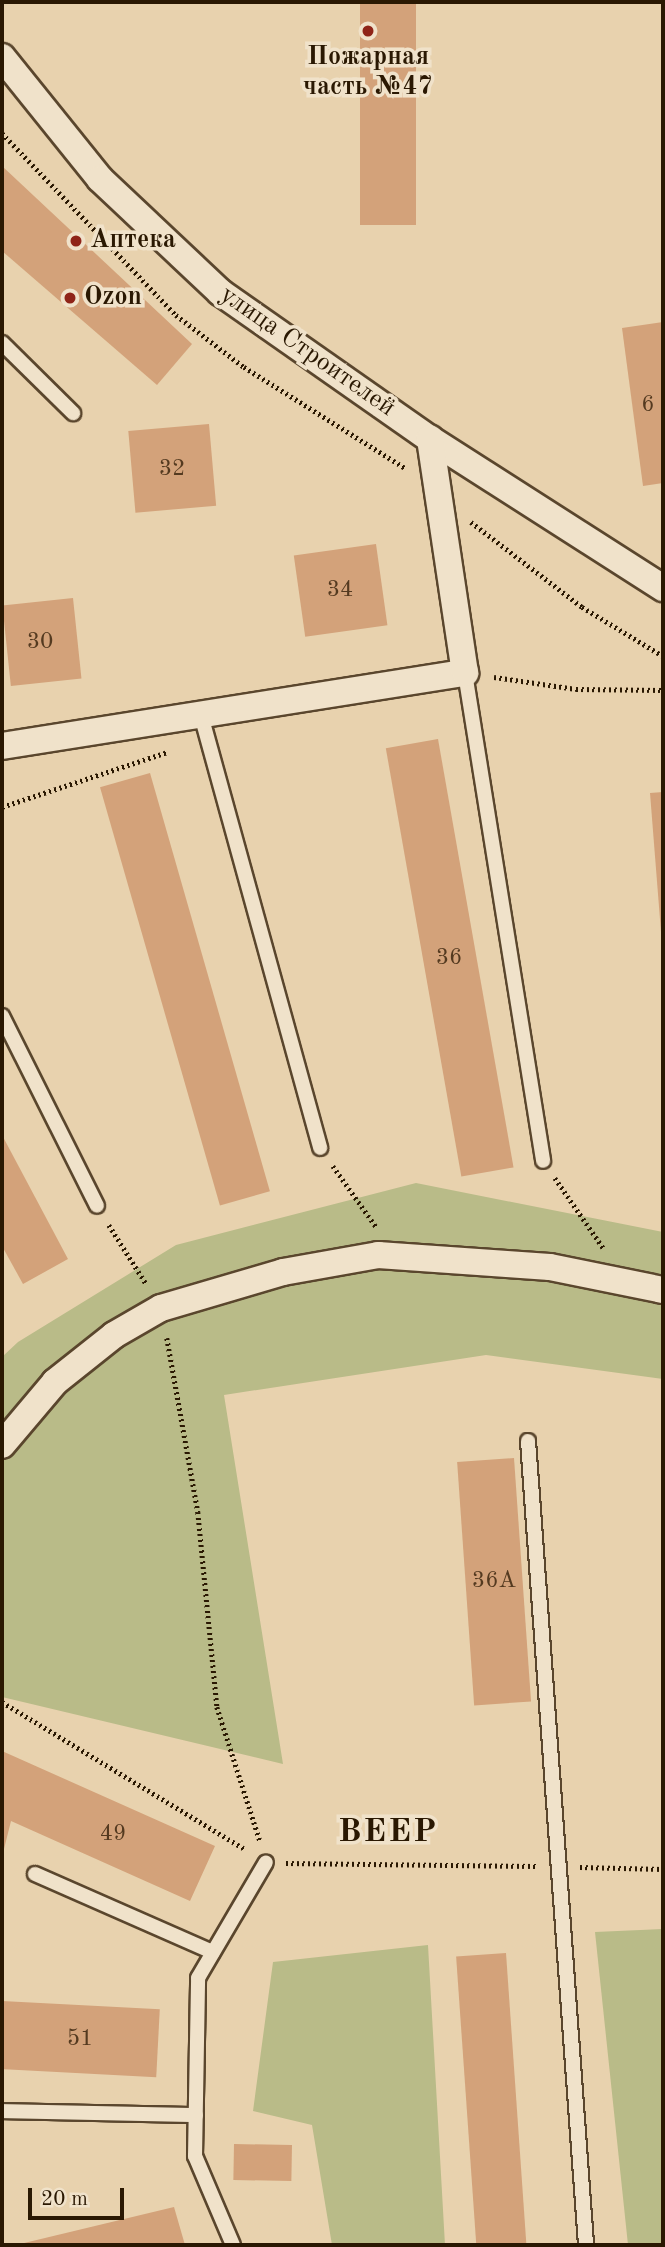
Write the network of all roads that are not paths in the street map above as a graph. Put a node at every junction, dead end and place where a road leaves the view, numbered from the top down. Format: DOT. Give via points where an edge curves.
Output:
graph roads {
  1 [pos="4,67"];
  2 [pos="2,343"];
  3 [pos="73,413"];
  4 [pos="430,439"];
  5 [pos="663,588"];
  6 [pos="465,673"];
  7 [pos="201,715"];
  8 [pos="2,746"];
  9 [pos="2,1016"];
  10 [pos="320,1148"];
  11 [pos="543,1161"];
  12 [pos="97,1206"];
  13 [pos="663,1290"];
  14 [pos="528,1441"];
  15 [pos="2,1445"];
  16 [pos="266,1862"];
  17 [pos="35,1874"];
  18 [pos="213,1952"];
  19 [pos="2,2110"];
  20 [pos="195,2115"];
  21 [pos="233,2245"];
  22 [pos="586,2245"];
  1 -- 4 [label="street, улица Строителей" via="100,179 220,292"];
  2 -- 3 [label="lane"];
  4 -- 5 [label="street, улица Строителей"];
  4 -- 6 [label="street"];
  6 -- 7 [label="street"];
  6 -- 11 [label="lane"];
  7 -- 8 [label="street"];
  7 -- 10 [label="lane"];
  9 -- 12 [label="lane"];
  13 -- 15 [label="street" via="624,1278 398,1257 283,1272 162,1308 114,1335 55,1382"];
  14 -- 22 [label="lane"];
  16 -- 18 [label="lane"];
  17 -- 18 [label="lane"];
  18 -- 20 [label="lane" via="198,1978"];
  19 -- 20 [label="lane"];
  20 -- 21 [label="lane" via="195,2156"];
}
